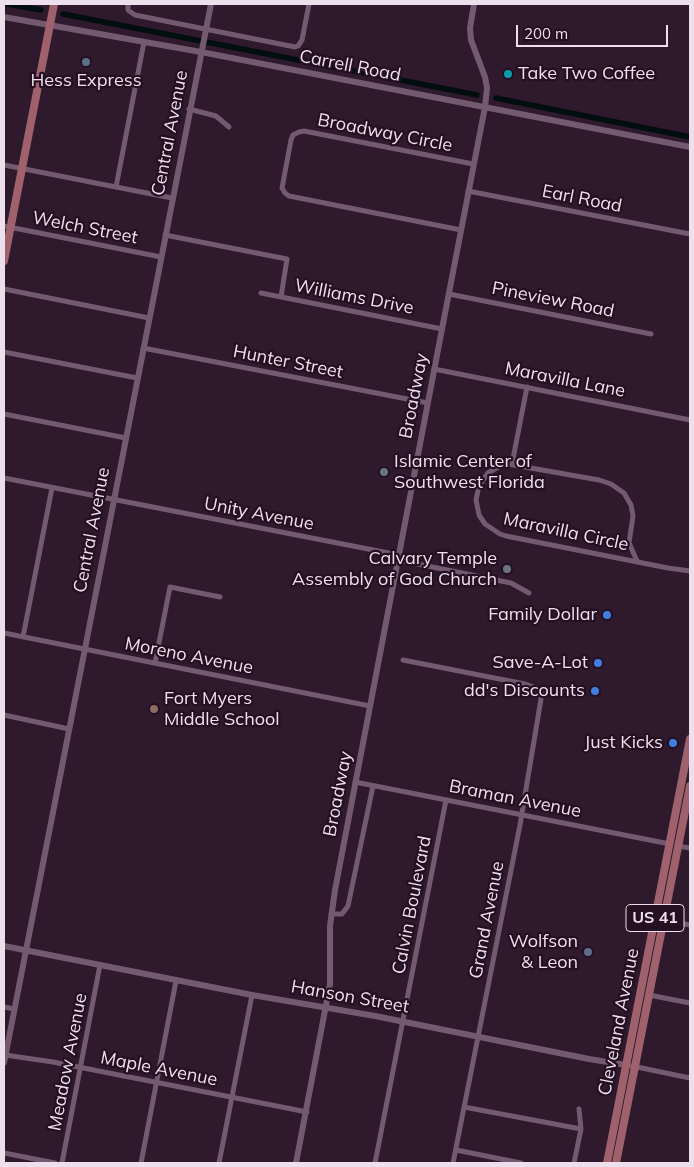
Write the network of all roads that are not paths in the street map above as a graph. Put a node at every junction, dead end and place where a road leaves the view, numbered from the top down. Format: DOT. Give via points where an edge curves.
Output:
graph roads {
  1 [pos="54,4"];
  2 [pos="128,4"];
  3 [pos="211,4"];
  4 [pos="309,4"];
  5 [pos="474,4"];
  6 [pos="4,17"];
  7 [pos="49,26"];
  8 [pos="205,31"];
  9 [pos="144,42"];
  10 [pos="201,50"];
  11 [pos="485,107"];
  12 [pos="189,109"];
  13 [pos="229,127"];
  14 [pos="690,147"];
  15 [pos="474,164"];
  16 [pos="4,165"];
  17 [pos="22,169"];
  18 [pos="116,187"];
  19 [pos="468,191"];
  20 [pos="172,198"];
  21 [pos="7,227"];
  22 [pos="461,230"];
  23 [pos="690,234"];
  24 [pos="165,235"];
  25 [pos="161,257"];
  26 [pos="4,261"];
  27 [pos="4,289"];
  28 [pos="261,293"];
  29 [pos="449,294"];
  30 [pos="281,297"];
  31 [pos="149,318"];
  32 [pos="442,329"];
  33 [pos="651,334"];
  34 [pos="143,348"];
  35 [pos="4,352"];
  36 [pos="434,369"];
  37 [pos="137,378"];
  38 [pos="527,387"];
  39 [pos="428,403"];
  40 [pos="4,414"];
  41 [pos="690,420"];
  42 [pos="126,438"];
  43 [pos="512,464"];
  44 [pos="4,478"];
  45 [pos="52,488"];
  46 [pos="114,500"];
  47 [pos="398,558"];
  48 [pos="637,561"];
  49 [pos="690,571"];
  50 [pos="529,593"];
  51 [pos="220,597"];
  52 [pos="4,633"];
  53 [pos="23,638"];
  54 [pos="84,650"];
  55 [pos="403,660"];
  56 [pos="155,664"];
  57 [pos="370,706"];
  58 [pos="4,715"];
  59 [pos="69,728"];
  60 [pos="690,739"];
  61 [pos="355,782"];
  62 [pos="373,786"];
  63 [pos="690,786"];
  64 [pos="446,800"];
  65 [pos="522,814"];
  66 [pos="674,824"];
  67 [pos="670,844"];
  68 [pos="678,846"];
  69 [pos="690,848"];
  70 [pos="674,866"];
  71 [pos="331,914"];
  72 [pos="664,920"];
  73 [pos="690,925"];
  74 [pos="4,946"];
  75 [pos="25,950"];
  76 [pos="100,966"];
  77 [pos="176,981"];
  78 [pos="252,995"];
  79 [pos="649,995"];
  80 [pos="690,1003"];
  81 [pos="4,1007"];
  82 [pos="326,1008"];
  83 [pos="14,1009"];
  84 [pos="403,1022"];
  85 [pos="478,1037"];
  86 [pos="5,1056"];
  87 [pos="4,1063"];
  88 [pos="626,1065"];
  89 [pos="635,1067"];
  90 [pos="80,1068"];
  91 [pos="690,1078"];
  92 [pos="156,1083"];
  93 [pos="232,1098"];
  94 [pos="464,1107"];
  95 [pos="580,1109"];
  96 [pos="307,1112"];
  97 [pos="581,1129"];
  98 [pos="456,1150"];
  99 [pos="4,1152"];
  100 [pos="56,1163"];
  101 [pos="62,1163"];
  102 [pos="141,1163"];
  103 [pos="218,1163"];
  104 [pos="296,1163"];
  105 [pos="375,1163"];
  106 [pos="453,1163"];
  107 [pos="521,1163"];
  108 [pos="574,1163"];
  109 [pos="607,1163"];
  110 [pos="616,1163"];
  1 -- 7 [label="main road"];
  2 -- 8 [label="street" via="128,10 135,15"];
  3 -- 8 [label="street, Central Avenue"];
  4 -- 8 [label="street" via="302,40 295,47"];
  5 -- 11 [label="street, Broadway" via="471,40 485,76"];
  6 -- 7 [label="street, Carrell Road"];
  7 -- 9 [label="street, Carrell Road"];
  7 -- 17 [label="main road"];
  8 -- 10 [label="street, Central Avenue"];
  9 -- 10 [label="street, Carrell Road"];
  9 -- 18 [label="street"];
  10 -- 11 [label="street, Carrell Road"];
  10 -- 12 [label="street, Central Avenue"];
  11 -- 14 [label="street, Carrell Road"];
  11 -- 15 [label="street, Broadway"];
  12 -- 13 [label="street" via="216,116"];
  12 -- 20 [label="street, Central Avenue"];
  15 -- 19 [label="street, Broadway"];
  15 -- 22 [label="street, Broadway Circle" via="304,131 293,135 290,140 282,188 289,196"];
  16 -- 17 [label="street"];
  17 -- 18 [label="street"];
  17 -- 21 [label="main road"];
  18 -- 20 [label="street"];
  19 -- 22 [label="street, Broadway"];
  19 -- 23 [label="street, Earl Road"];
  20 -- 24 [label="street, Central Avenue"];
  21 -- 25 [label="street, Welch Street"];
  21 -- 26 [label="main road"];
  22 -- 29 [label="street, Broadway"];
  24 -- 25 [label="street, Central Avenue"];
  24 -- 30 [label="street" via="287,259"];
  25 -- 31 [label="street, Central Avenue"];
  27 -- 31 [label="street"];
  28 -- 30 [label="street, Williams Drive"];
  29 -- 32 [label="street, Broadway"];
  29 -- 33 [label="street, Pineview Road"];
  30 -- 32 [label="street, Williams Drive"];
  31 -- 34 [label="street, Central Avenue"];
  32 -- 36 [label="street, Broadway"];
  34 -- 37 [label="street, Central Avenue"];
  34 -- 39 [label="street, Hunter Street"];
  35 -- 37 [label="street"];
  36 -- 38 [label="street, Maravilla Lane"];
  36 -- 39 [label="street, Broadway"];
  37 -- 42 [label="street, Central Avenue"];
  38 -- 41 [label="street, Maravilla Lane"];
  38 -- 43 [label="street"];
  39 -- 47 [label="street, Broadway"];
  40 -- 42 [label="street"];
  42 -- 46 [label="street, Central Avenue"];
  43 -- 48 [label="street, Maravilla Circle" via="616,486 627,497 632,509 629,543"];
  43 -- 48 [label="street, Maravilla Circle" via="492,470 479,486 477,508 481,519 490,528 506,536"];
  44 -- 45 [label="street, Unity Avenue"];
  45 -- 46 [label="street, Unity Avenue"];
  45 -- 53 [label="street"];
  46 -- 47 [label="street, Unity Avenue"];
  46 -- 54 [label="street, Central Avenue"];
  47 -- 50 [label="street, Unity Avenue" via="511,583"];
  47 -- 57 [label="street, Broadway"];
  48 -- 49 [label="street, Maravilla Circle"];
  51 -- 56 [label="street" via="170,587"];
  52 -- 53 [label="street, Moreno Avenue"];
  53 -- 54 [label="street, Moreno Avenue"];
  54 -- 56 [label="street, Moreno Avenue"];
  54 -- 59 [label="street, Central Avenue"];
  55 -- 65 [label="street, Grand Avenue" via="533,686 541,692"];
  56 -- 57 [label="street, Moreno Avenue"];
  57 -- 61 [label="street, Broadway"];
  58 -- 59 [label="street"];
  59 -- 75 [label="street, Central Avenue"];
  60 -- 66 [label="main road, Cleveland Avenue / US 41"];
  61 -- 62 [label="street, Braman Avenue"];
  61 -- 71 [label="street, Broadway"];
  62 -- 64 [label="street, Braman Avenue"];
  62 -- 71 [label="street, Broadway" via="348,906 342,914"];
  63 -- 68 [label="main road, Cleveland Avenue / US 41"];
  64 -- 65 [label="street, Braman Avenue"];
  64 -- 84 [label="street, Calvin Boulevard"];
  65 -- 67 [label="street, Braman Avenue"];
  65 -- 85 [label="street, Grand Avenue"];
  66 -- 67 [label="main road, Cleveland Avenue / US 41"];
  66 -- 68 [label="main road"];
  67 -- 70 [label="main road"];
  67 -- 88 [label="main road, Cleveland Avenue / US 41"];
  68 -- 69 [label="street"];
  68 -- 70 [label="main road, Cleveland Avenue / US 41"];
  70 -- 72 [label="main road, Cleveland Avenue / US 41"];
  71 -- 82 [label="street, Broadway" via="331,975"];
  72 -- 73 [label="street"];
  72 -- 79 [label="main road, Cleveland Avenue / US 41"];
  74 -- 75 [label="street, Hanson Street"];
  75 -- 76 [label="street, Hanson Street"];
  75 -- 83 [label="street, Central Avenue"];
  76 -- 77 [label="street, Hanson Street"];
  76 -- 90 [label="street, Meadow Avenue"];
  77 -- 78 [label="street, Hanson Street"];
  77 -- 92 [label="street"];
  78 -- 82 [label="street, Hanson Street"];
  78 -- 93 [label="street"];
  79 -- 80 [label="street"];
  79 -- 89 [label="main road, Cleveland Avenue / US 41"];
  81 -- 83 [label="street"];
  82 -- 84 [label="street, Hanson Street"];
  82 -- 96 [label="street, Broadway"];
  83 -- 86 [label="street, Central Avenue"];
  84 -- 85 [label="street, Hanson Street"];
  84 -- 105 [label="street, Calvin Boulevard"];
  85 -- 88 [label="street, Hanson Street"];
  85 -- 94 [label="street, Grand Avenue"];
  86 -- 87 [label="street, Central Avenue"];
  86 -- 90 [label="street, Maple Avenue"];
  88 -- 89 [label="street, Hanson Street"];
  88 -- 109 [label="main road, Cleveland Avenue / US 41"];
  89 -- 91 [label="street, Hanson Street"];
  89 -- 110 [label="main road, Cleveland Avenue / US 41"];
  90 -- 92 [label="street, Maple Avenue"];
  90 -- 101 [label="street, Meadow Avenue"];
  92 -- 93 [label="street, Maple Avenue"];
  92 -- 102 [label="street"];
  93 -- 96 [label="street, Maple Avenue"];
  93 -- 103 [label="street"];
  94 -- 97 [label="street"];
  94 -- 98 [label="street, Grand Avenue"];
  95 -- 97 [label="street"];
  96 -- 104 [label="street, Broadway"];
  97 -- 108 [label="street"];
  98 -- 106 [label="street, Grand Avenue"];
  98 -- 107 [label="street"];
  99 -- 100 [label="street"];
}
